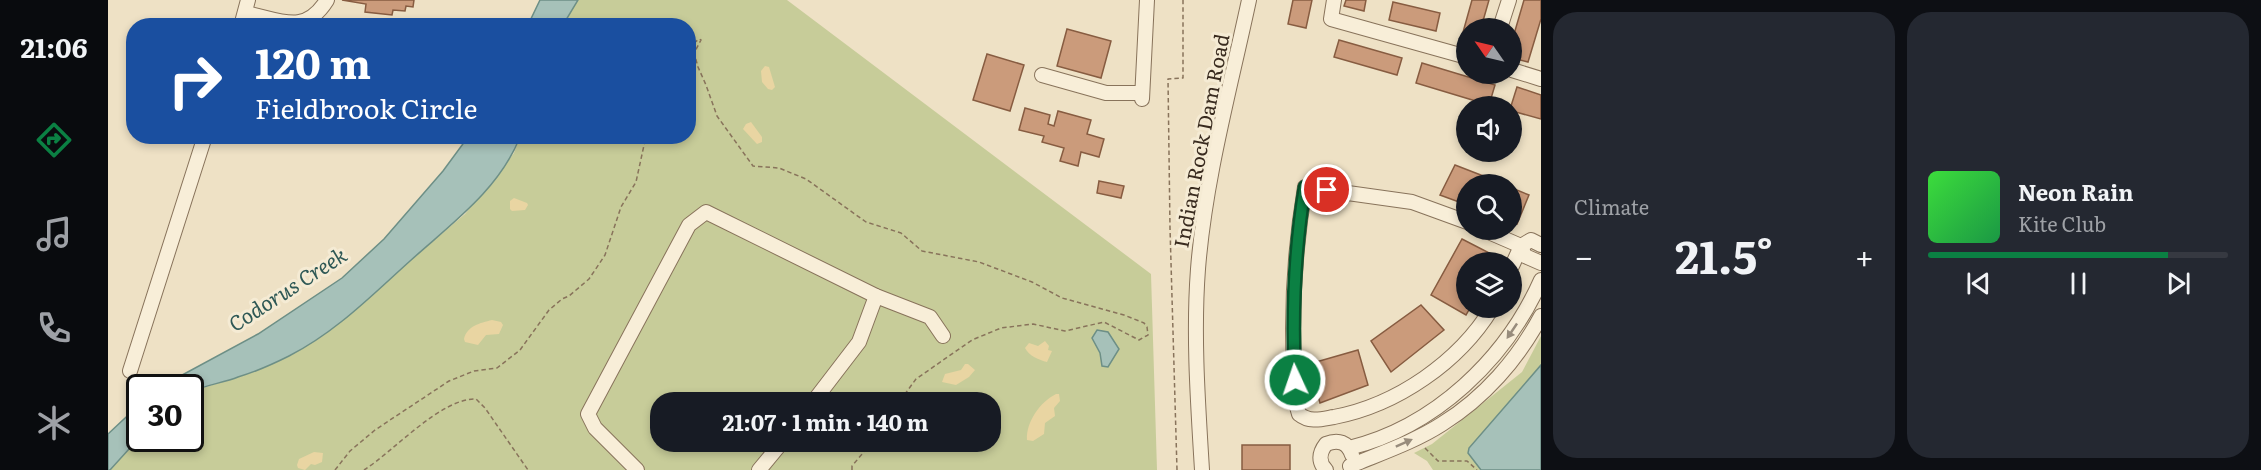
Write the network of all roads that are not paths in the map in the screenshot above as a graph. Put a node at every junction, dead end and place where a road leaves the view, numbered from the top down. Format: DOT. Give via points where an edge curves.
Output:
graph roads {
  1 [pos="327,0"];
  2 [pos="1147,0"];
  3 [pos="1249,0"];
  4 [pos="1334,0"];
  5 [pos="1509,0"];
  6 [pos="245,13"];
  7 [pos="269,18"];
  8 [pos="312,18"];
  9 [pos="1503,18"];
  10 [pos="1456,54"];
  11 [pos="1522,73"];
  12 [pos="1042,75"];
  13 [pos="1541,79"];
  14 [pos="202,144"];
  15 [pos="1456,218"];
  16 [pos="1507,240"];
  17 [pos="1541,245"];
  18 [pos="1521,246"];
  19 [pos="1518,252"];
  20 [pos="1541,263"];
  21 [pos="1541,280"];
  22 [pos="876,296"];
  23 [pos="1541,316"];
  24 [pos="1484,318"];
  25 [pos="943,336"];
  26 [pos="130,371"];
  27 [pos="821,392"];
  28 [pos="1349,448"];
  29 [pos="774,452"];
  30 [pos="1348,468"];
  31 [pos="637,470"];
  32 [pos="759,470"];
  33 [pos="1202,470"];
  34 [pos="1326,470"];
  1 -- 8 [label="street"];
  2 -- 12 [label="street" via="1142,96 1106,93"];
  3 -- 33 [label="street, Indian Rock Dam Road" via="1208,195 1198,270"];
  4 -- 10 [label="street" via="1331,19"];
  5 -- 9 [label="street"];
  6 -- 7 [label="street"];
  11 -- 13 [label="street"];
  14 -- 26 [label="street"];
  15 -- 24 [label="street" via="1412,202 1305,187 1293,298 1299,414 1312,420 1346,415 1393,396 1434,371"];
  16 -- 18 [label="street"];
  17 -- 18 [label="street" via="1531,240"];
  18 -- 19 [label="street"];
  18 -- 20 [label="street" via="1525,256"];
  21 -- 28 [label="street, one-way" via="1513,331 1466,385 1406,425 1370,443"];
  22 -- 25 [label="street" via="930,317"];
  22 -- 27 [label="street" via="859,342"];
  22 -- 31 [label="street" via="706,212 689,225 588,414 595,428"];
  30 -- 23 [label="street, one-way" via="1417,438 1474,401 1521,350"];
  28 -- 30 [label="street" via="1352,460"];
  28 -- 34 [label="street" via="1338,441 1326,444 1320,455"];
  29 -- 32 [label="street"];
}
